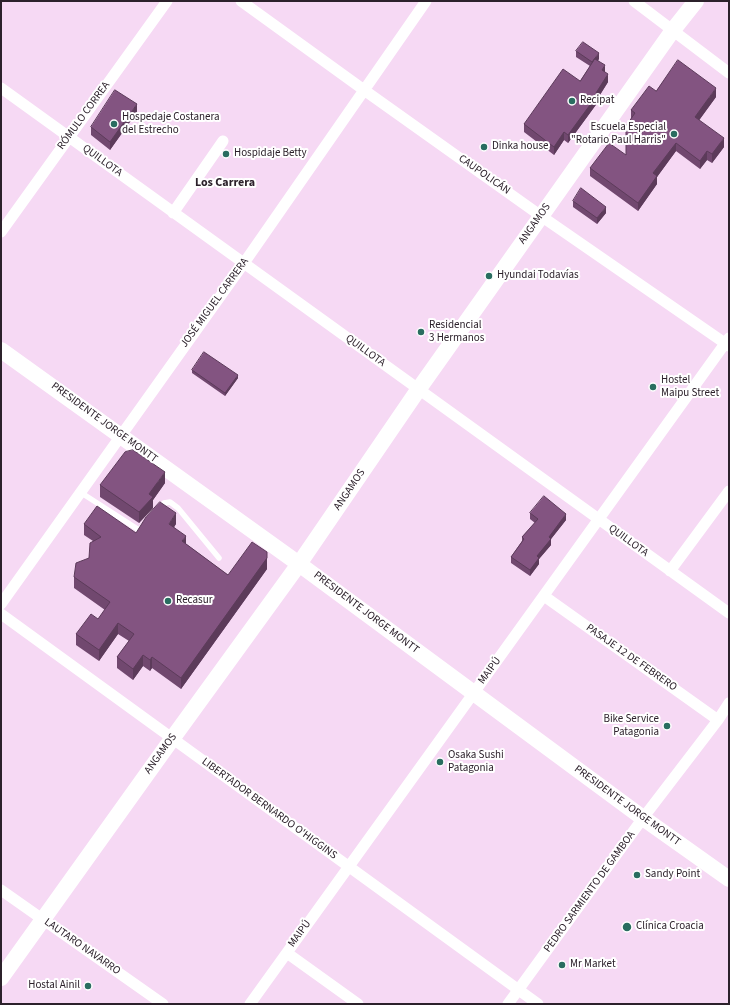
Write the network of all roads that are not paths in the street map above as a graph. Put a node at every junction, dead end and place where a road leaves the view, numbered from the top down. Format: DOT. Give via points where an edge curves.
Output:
graph roads {
  1 [pos="167,1"];
  2 [pos="241,1"];
  3 [pos="426,1"];
  4 [pos="634,1"];
  5 [pos="696,1"];
  6 [pos="673,30"];
  7 [pos="729,72"];
  8 [pos="1,88"];
  9 [pos="364,90"];
  10 [pos="69,137"];
  11 [pos="223,141"];
  12 [pos="173,213"];
  13 [pos="541,216"];
  14 [pos="1,232"];
  15 [pos="244,263"];
  16 [pos="728,342"];
  17 [pos="1,350"];
  18 [pos="418,390"];
  19 [pos="120,435"];
  20 [pos="729,491"];
  21 [pos="80,492"];
  22 [pos="153,515"];
  23 [pos="148,520"];
  24 [pos="599,520"];
  25 [pos="219,558"];
  26 [pos="299,564"];
  27 [pos="670,572"];
  28 [pos="544,596"];
  29 [pos="1,604"];
  30 [pos="729,613"];
  31 [pos="1,614"];
  32 [pos="474,693"];
  33 [pos="729,703"];
  34 [pos="718,720"];
  35 [pos="172,739"];
  36 [pos="643,818"];
  37 [pos="349,867"];
  38 [pos="729,880"];
  39 [pos="1,890"];
  40 [pos="43,920"];
  41 [pos="287,953"];
  42 [pos="1,978"];
  43 [pos="518,989"];
  44 [pos="163,1004"];
  45 [pos="250,1004"];
  46 [pos="358,1004"];
  47 [pos="508,1004"];
  48 [pos="538,1004"];
  1 -- 10 [label="street, RÓMULO CORREA"];
  2 -- 9 [label="street, CAUPOLICÁN"];
  3 -- 9 [label="street, JOSÉ MIGUEL CARRERA"];
  4 -- 6 [label="street"];
  5 -- 6 [label="street, ANGAMOS"];
  6 -- 7 [label="street"];
  6 -- 13 [label="street, ANGAMOS"];
  8 -- 10 [label="street, QUILLOTA"];
  9 -- 13 [label="street, CAUPOLICÁN"];
  9 -- 15 [label="street, JOSÉ MIGUEL CARRERA"];
  10 -- 12 [label="street, QUILLOTA"];
  10 -- 14 [label="street, RÓMULO CORREA"];
  11 -- 12 [label="street"];
  12 -- 15 [label="street, QUILLOTA"];
  13 -- 16 [label="street, CAUPOLICÁN"];
  13 -- 18 [label="street, ANGAMOS"];
  15 -- 18 [label="street, QUILLOTA"];
  15 -- 19 [label="street, JOSÉ MIGUEL CARRERA"];
  16 -- 24 [label="street, MAIPÚ"];
  17 -- 19 [label="street, PRESIDENTE JORGE MONTT"];
  18 -- 24 [label="street, QUILLOTA"];
  18 -- 26 [label="street, ANGAMOS"];
  19 -- 21 [label="street, JOSÉ MIGUEL CARRERA"];
  19 -- 26 [label="street, PRESIDENTE JORGE MONTT"];
  20 -- 27 [label="street"];
  21 -- 23 [label="lane" via="139,530"];
  21 -- 29 [label="street, JOSÉ MIGUEL CARRERA"];
  22 -- 25 [label="lane" via="164,503 170,502 178,508"];
  24 -- 27 [label="street, QUILLOTA"];
  24 -- 28 [label="street, MAIPÚ"];
  26 -- 32 [label="street, PRESIDENTE JORGE MONTT"];
  26 -- 35 [label="street, ANGAMOS"];
  27 -- 30 [label="street, QUILLOTA"];
  28 -- 32 [label="street, MAIPÚ"];
  28 -- 34 [label="street, PASAJE 12 DE FEBRERO"];
  31 -- 35 [label="street, LIBERTADOR BERNARDO O'HIGGINS"];
  32 -- 36 [label="street, PRESIDENTE JORGE MONTT"];
  32 -- 37 [label="street, MAIPÚ"];
  33 -- 34 [label="street, PEDRO SARMIENTO DE GAMBOA"];
  34 -- 36 [label="street, PEDRO SARMIENTO DE GAMBOA"];
  35 -- 37 [label="street, LIBERTADOR BERNARDO O'HIGGINS"];
  35 -- 40 [label="street, ANGAMOS"];
  36 -- 38 [label="street, PRESIDENTE JORGE MONTT"];
  36 -- 43 [label="street, PEDRO SARMIENTO DE GAMBOA"];
  37 -- 41 [label="street, MAIPÚ"];
  37 -- 43 [label="street, LIBERTADOR BERNARDO O'HIGGINS"];
  39 -- 40 [label="street, LAUTARO NAVARRO"];
  40 -- 42 [label="street, ANGAMOS"];
  40 -- 44 [label="street, LAUTARO NAVARRO"];
  41 -- 45 [label="street, MAIPÚ"];
  41 -- 46 [label="street"];
  43 -- 47 [label="street, PEDRO SARMIENTO DE GAMBOA"];
  43 -- 48 [label="street, LIBERTADOR BERNARDO O'HIGGINS"];
}
